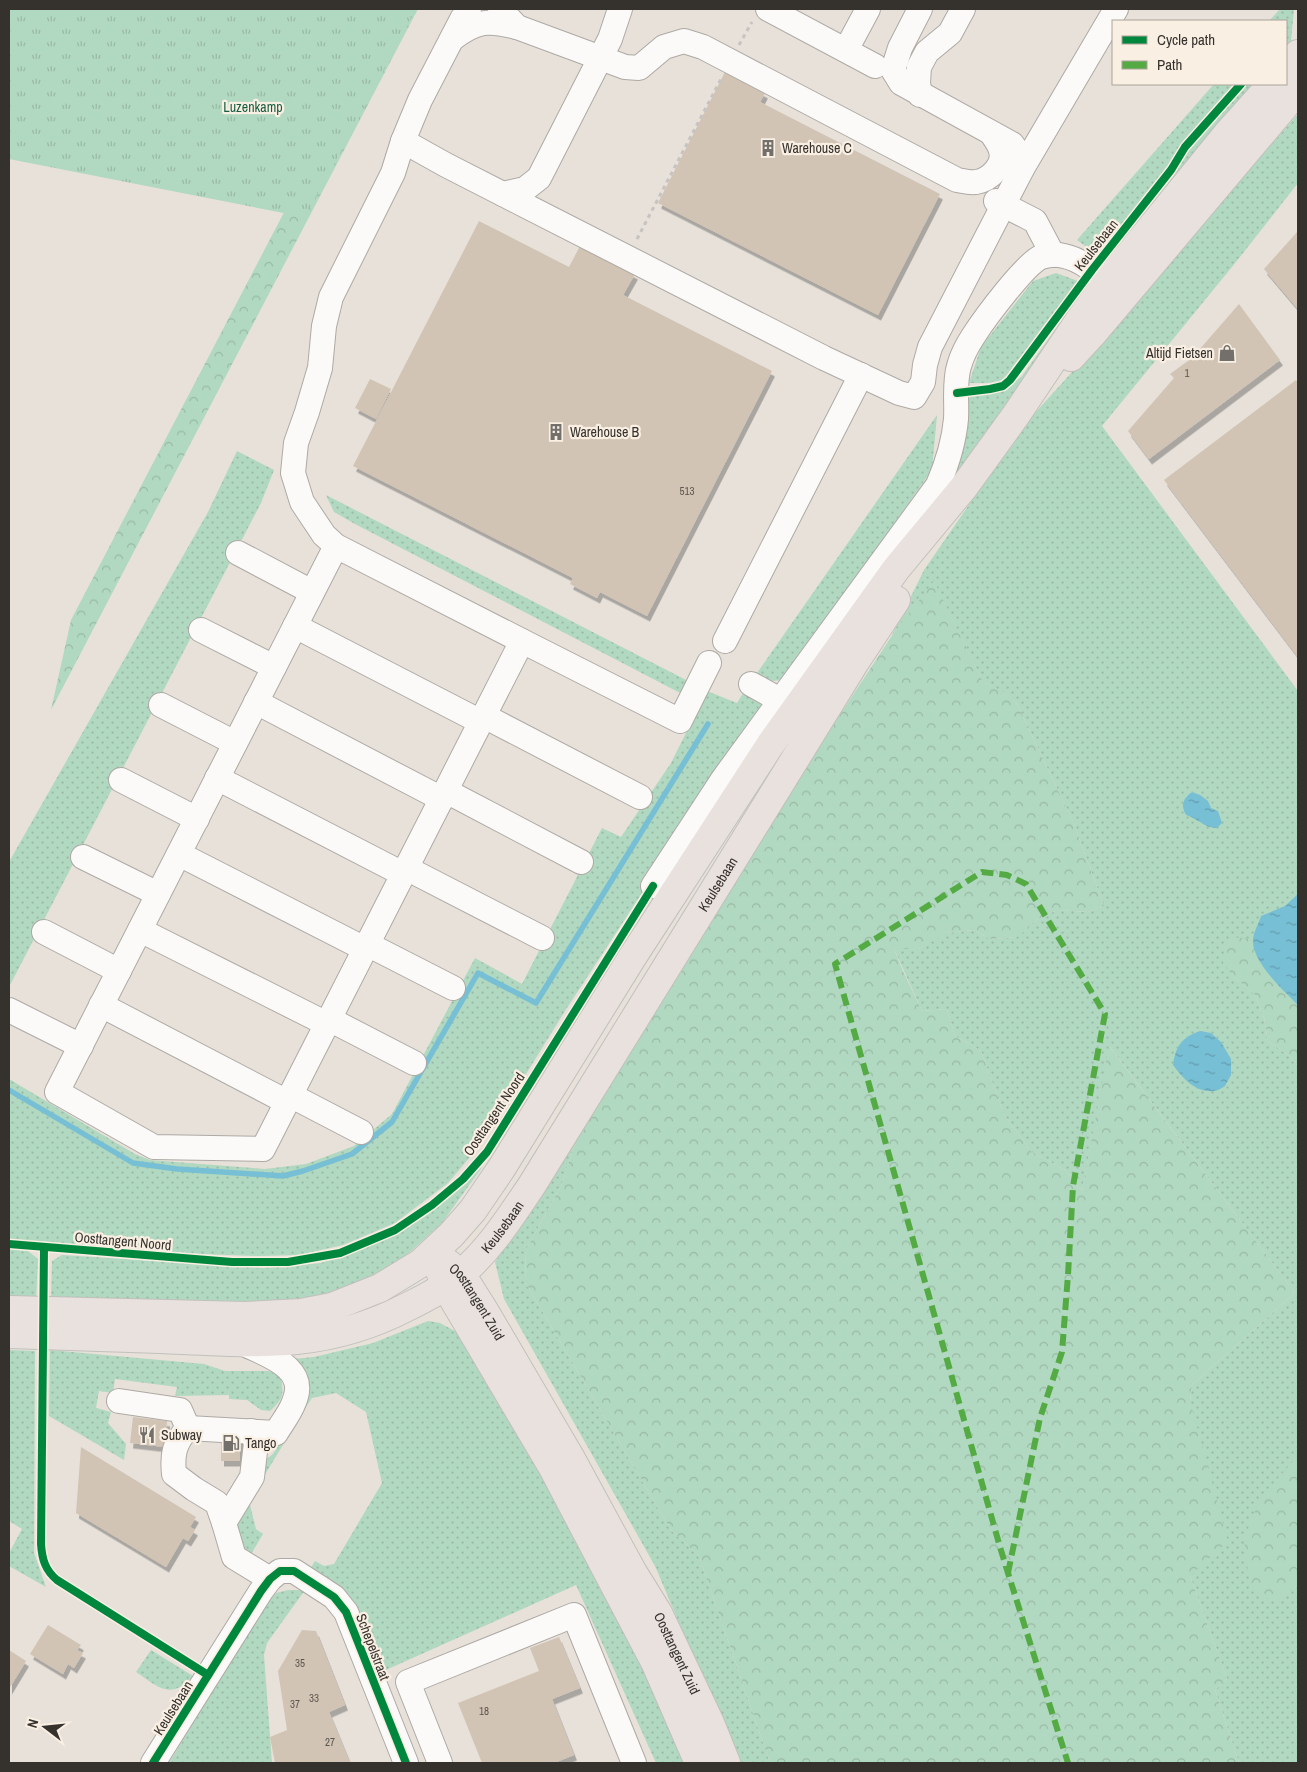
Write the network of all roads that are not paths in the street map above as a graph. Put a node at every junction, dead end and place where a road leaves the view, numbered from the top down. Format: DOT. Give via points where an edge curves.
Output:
graph roads {
  1 [pos="469,9"];
  2 [pos="500,9"];
  3 [pos="620,9"];
  4 [pos="768,9"];
  5 [pos="868,9"];
  6 [pos="936,9"];
  7 [pos="963,9"];
  8 [pos="1116,9"];
  9 [pos="916,18"];
  10 [pos="517,27"];
  11 [pos="451,39"];
  12 [pos="574,48"];
  13 [pos="846,50"];
  14 [pos="1298,54"];
  15 [pos="600,58"];
  16 [pos="875,66"];
  17 [pos="1287,67"];
  18 [pos="1271,85"];
  19 [pos="586,86"];
  20 [pos="1298,90"];
  21 [pos="920,94"];
  22 [pos="992,134"];
  23 [pos="403,141"];
  24 [pos="1022,169"];
  25 [pos="957,180"];
  26 [pos="503,194"];
  27 [pos="999,206"];
  28 [pos="1053,255"];
  29 [pos="1115,289"];
  30 [pos="861,375"];
  31 [pos="964,487"];
  32 [pos="336,546"];
  33 [pos="238,553"];
  34 [pos="312,592"];
  35 [pos="295,626"];
  36 [pos="201,630"];
  37 [pos="522,641"];
  38 [pos="725,641"];
  39 [pos="709,664"];
  40 [pos="274,667"];
  41 [pos="751,684"];
  42 [pos="780,700"];
  43 [pos="256,702"];
  44 [pos="161,705"];
  45 [pos="482,719"];
  46 [pos="235,743"];
  47 [pos="217,778"];
  48 [pos="121,780"];
  49 [pos="444,795"];
  50 [pos="640,797"];
  51 [pos="196,819"];
  52 [pos="179,854"];
  53 [pos="82,857"];
  54 [pos="580,862"];
  55 [pos="405,871"];
  56 [pos="654,886"];
  57 [pos="158,894"];
  58 [pos="140,930"];
  59 [pos="44,932"];
  60 [pos="542,938"];
  61 [pos="366,947"];
  62 [pos="119,970"];
  63 [pos="454,988"];
  64 [pos="102,1005"];
  65 [pos="9,1010"];
  66 [pos="328,1022"];
  67 [pos="80,1046"];
  68 [pos="414,1063"];
  69 [pos="289,1099"];
  70 [pos="361,1132"];
  71 [pos="433,1252"];
  72 [pos="453,1280"];
  73 [pos="9,1310"];
  74 [pos="9,1334"];
  75 [pos="242,1343"];
  76 [pos="119,1402"];
  77 [pos="188,1428"];
  78 [pos="251,1431"];
  79 [pos="224,1523"];
  80 [pos="266,1585"];
  81 [pos="153,1763"];
  82 [pos="406,1763"];
  83 [pos="440,1763"];
  84 [pos="634,1763"];
  85 [pos="699,1763"];
  86 [pos="726,1763"];
  1 -- 11 [label="street"];
  2 -- 10 [label="street"];
  3 -- 15 [label="street"];
  4 -- 13 [label="street"];
  5 -- 13 [label="street"];
  6 -- 9 [label="street" via="932,17"];
  7 -- 21 [label="street" via="950,32 926,52 919,67"];
  8 -- 24 [label="street"];
  9 -- 21 [label="street" via="893,70 901,84"];
  10 -- 11 [label="street" via="495,22 477,24"];
  10 -- 12 [label="street"];
  11 -- 23 [label="street"];
  12 -- 15 [label="street"];
  12 -- 19 [label="street"];
  13 -- 16 [label="street"];
  14 -- 17 [label="main road"];
  15 -- 19 [label="street"];
  15 -- 25 [label="street" via="625,67 639,68 664,48 684,41 703,47"];
  18 -- 29 [label="main road, Keulsebaan" via="1228,133"];
  19 -- 26 [label="street" via="539,178 525,189"];
  20 -- 29 [label="main road, Keulsebaan"];
  21 -- 22 [label="street"];
  22 -- 24 [label="street" via="1012,144 1020,154"];
  22 -- 25 [label="street" via="1001,150 1002,160 997,168 983,180"];
  23 -- 26 [label="street"];
  23 -- 32 [label="street" via="393,173 331,297 320,368 296,443 293,473 302,502 324,535"];
  24 -- 27 [label="street"];
  25 -- 27 [label="street"];
  26 -- 30 [label="street"];
  27 -- 28 [label="street" via="1035,221"];
  27 -- 30 [label="street" via="930,347 924,382 914,397"];
  28 -- 29 [label="street" via="1074,260"];
  28 -- 42 [label="street" via="1042,257 1024,270 974,335 959,368 954,434 938,485"];
  29 -- 31 [label="main road, Keulsebaan" via="1079,321"];
  30 -- 38 [label="street"];
  31 -- 71 [label="main road, Keulsebaan" via="896,569 770,745 633,956 501,1169 473,1210"];
  31 -- 72 [label="main road, Keulsebaan" via="532,1185 480,1256"];
  32 -- 34 [label="street"];
  32 -- 37 [label="street"];
  33 -- 34 [label="street"];
  34 -- 35 [label="street"];
  35 -- 40 [label="street"];
  35 -- 45 [label="street"];
  36 -- 40 [label="street"];
  37 -- 39 [label="street" via="680,721"];
  37 -- 45 [label="street"];
  40 -- 43 [label="street"];
  41 -- 42 [label="street"];
  42 -- 56 [label="street"];
  43 -- 46 [label="street"];
  43 -- 49 [label="street"];
  44 -- 46 [label="street"];
  45 -- 49 [label="street"];
  45 -- 50 [label="street"];
  46 -- 47 [label="street"];
  47 -- 51 [label="street"];
  47 -- 55 [label="street"];
  48 -- 51 [label="street"];
  49 -- 54 [label="street"];
  49 -- 55 [label="street"];
  51 -- 52 [label="street"];
  52 -- 57 [label="street"];
  52 -- 61 [label="street"];
  53 -- 57 [label="street"];
  55 -- 60 [label="street"];
  55 -- 61 [label="street"];
  57 -- 58 [label="street"];
  58 -- 62 [label="street"];
  58 -- 66 [label="street"];
  59 -- 62 [label="street"];
  61 -- 63 [label="street"];
  61 -- 66 [label="street"];
  62 -- 64 [label="street"];
  64 -- 67 [label="street"];
  64 -- 69 [label="street"];
  65 -- 67 [label="street"];
  66 -- 68 [label="street"];
  66 -- 69 [label="street"];
  67 -- 69 [label="street" via="57,1092 154,1147 263,1149"];
  69 -- 70 [label="street"];
  71 -- 72 [label="main road, Oosttangent Zuid"];
  71 -- 73 [label="main road" via="380,1288 332,1307 301,1313 246,1316"];
  72 -- 75 [label="main road" via="390,1316 348,1332 291,1342"];
  72 -- 85 [label="main road, Oosttangent Zuid" via="654,1662"];
  72 -- 86 [label="main road, Oosttangent Zuid" via="565,1449 658,1613"];
  74 -- 75 [label="main road"];
  75 -- 78 [label="street" via="288,1368 296,1381 294,1404 276,1433"];
  76 -- 77 [label="street" via="180,1410"];
  77 -- 78 [label="street"];
  77 -- 79 [label="street" via="180,1436 172,1457 174,1474 217,1503"];
  78 -- 79 [label="street" via="256,1443 252,1477"];
  79 -- 80 [label="street" via="234,1557"];
  80 -- 81 [label="street, Keulsebaan"];
  80 -- 82 [label="street, Schepelstraat" via="280,1571 294,1571 334,1597 346,1612"];
  83 -- 84 [label="street" via="408,1682 574,1615"];
}
